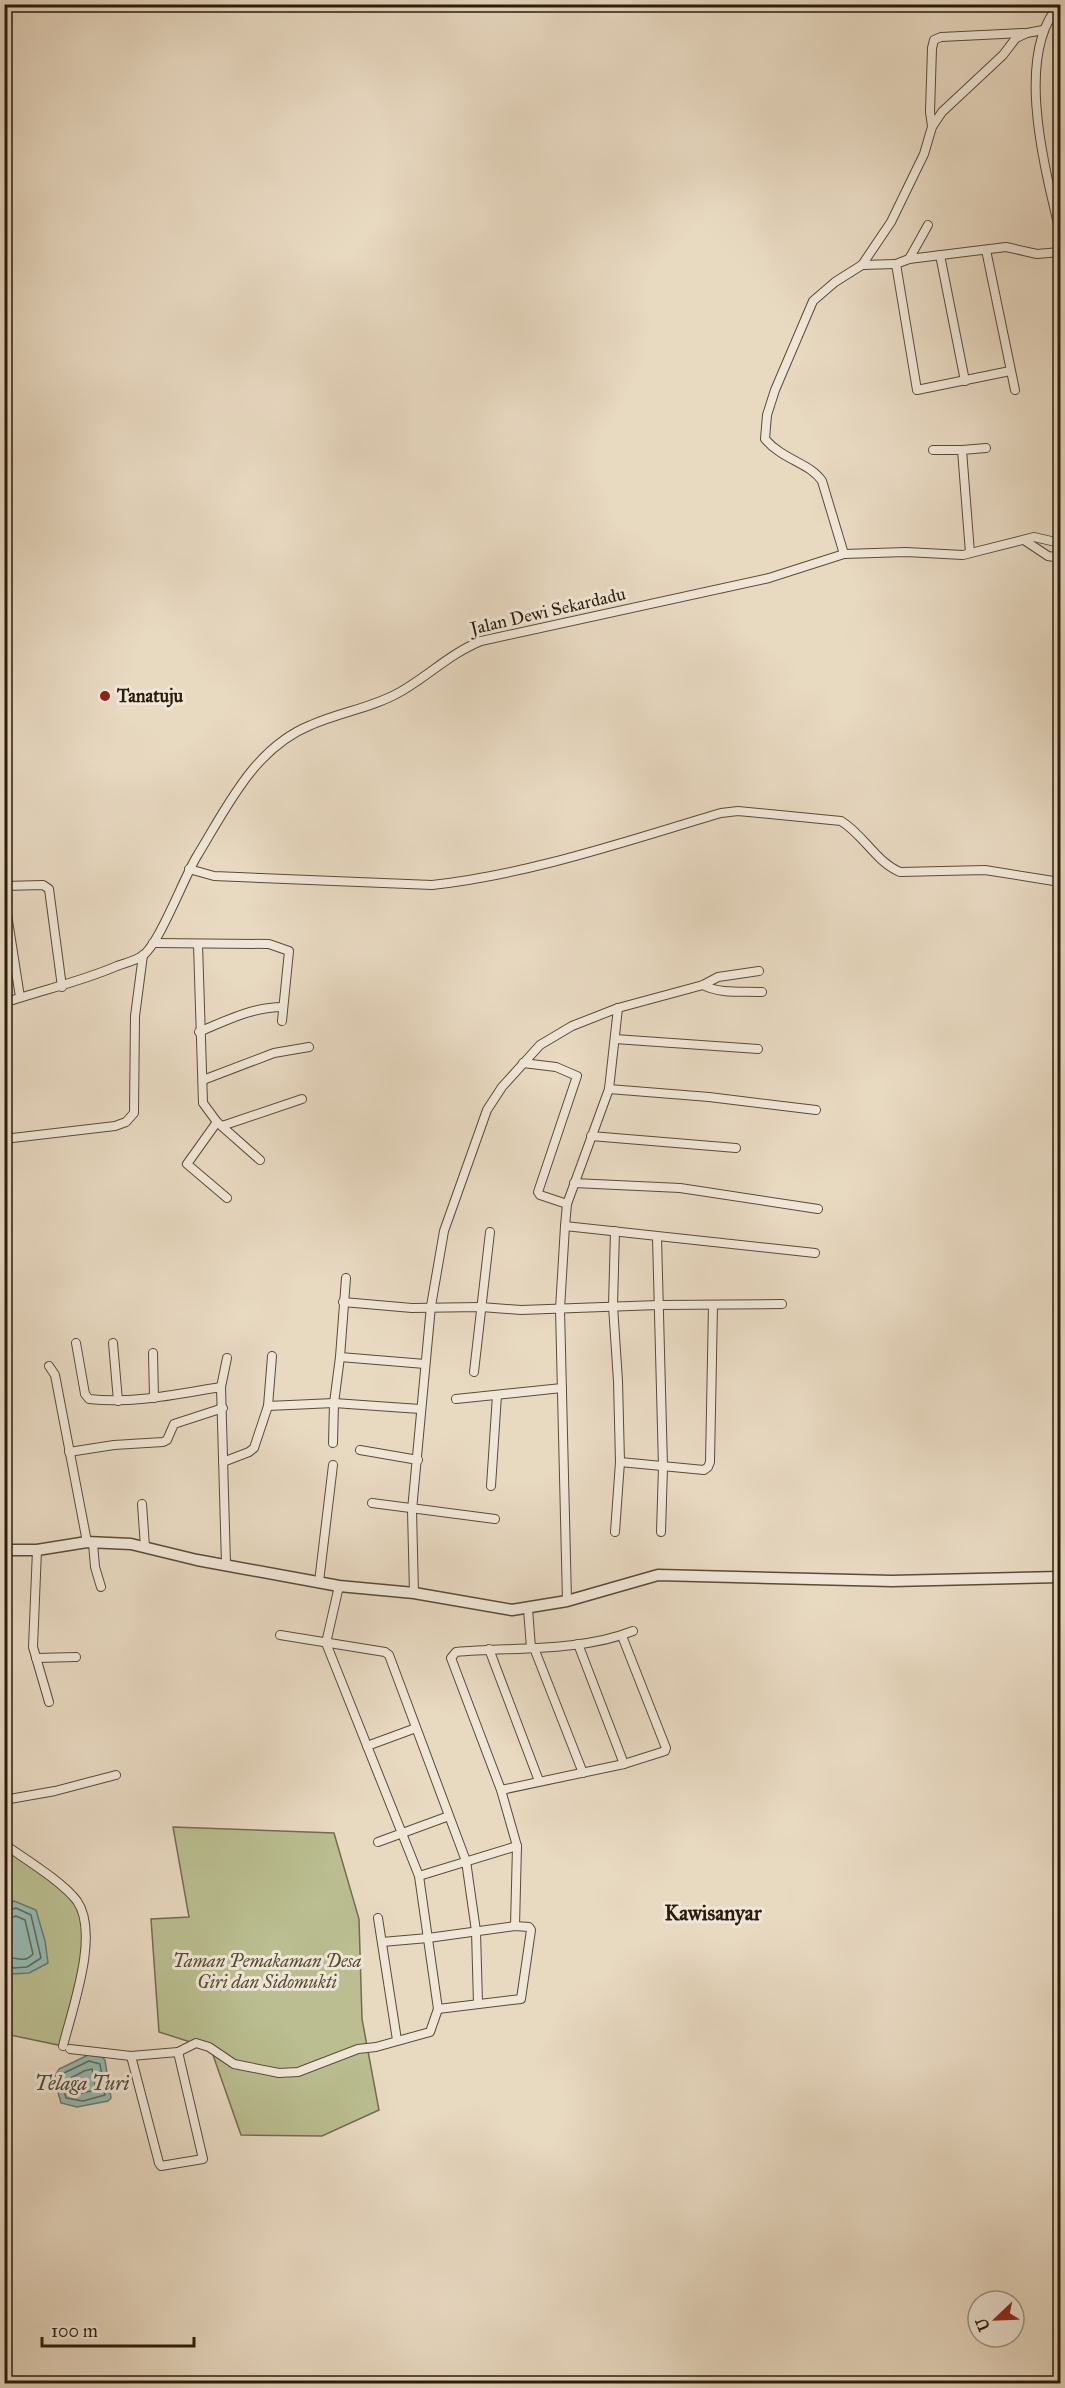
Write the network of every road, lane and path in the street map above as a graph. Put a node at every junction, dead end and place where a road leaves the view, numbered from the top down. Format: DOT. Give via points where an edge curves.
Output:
graph roads {
  1 [pos="1060,4"];
  2 [pos="1042,30"];
  3 [pos="1027,33"];
  4 [pos="932,127"];
  5 [pos="928,225"];
  6 [pos="1060,232"];
  7 [pos="986,250"];
  8 [pos="1060,252"];
  9 [pos="940,255"];
  10 [pos="909,259"];
  11 [pos="896,264"];
  12 [pos="862,265"];
  13 [pos="1010,371"];
  14 [pos="965,381"];
  15 [pos="1015,390"];
  16 [pos="986,448"];
  17 [pos="933,450"];
  18 [pos="962,450"];
  19 [pos="1024,540"];
  20 [pos="1060,543"];
  21 [pos="844,554"];
  22 [pos="970,554"];
  23 [pos="1060,558"];
  24 [pos="189,869"];
  25 [pos="1060,882"];
  26 [pos="4,886"];
  27 [pos="4,895"];
  28 [pos="153,943"];
  29 [pos="198,944"];
  30 [pos="9,953"];
  31 [pos="143,955"];
  32 [pos="759,971"];
  33 [pos="703,985"];
  34 [pos="62,987"];
  35 [pos="762,992"];
  36 [pos="20,998"];
  37 [pos="4,1003"];
  38 [pos="284,1007"];
  39 [pos="618,1008"];
  40 [pos="282,1021"];
  41 [pos="199,1032"];
  42 [pos="615,1039"];
  43 [pos="309,1047"];
  44 [pos="758,1049"];
  45 [pos="523,1063"];
  46 [pos="203,1080"];
  47 [pos="609,1089"];
  48 [pos="302,1099"];
  49 [pos="816,1110"];
  50 [pos="220,1124"];
  51 [pos="591,1136"];
  52 [pos="4,1139"];
  53 [pos="736,1148"];
  54 [pos="261,1160"];
  55 [pos="574,1183"];
  56 [pos="227,1198"];
  57 [pos="567,1204"];
  58 [pos="818,1209"];
  59 [pos="565,1226"];
  60 [pos="615,1231"];
  61 [pos="490,1232"];
  62 [pos="657,1237"];
  63 [pos="815,1253"];
  64 [pos="346,1278"];
  65 [pos="343,1302"];
  66 [pos="658,1305"];
  67 [pos="713,1305"];
  68 [pos="782,1305"];
  69 [pos="431,1306"];
  70 [pos="612,1306"];
  71 [pos="481,1307"];
  72 [pos="560,1309"];
  73 [pos="76,1343"];
  74 [pos="113,1343"];
  75 [pos="153,1353"];
  76 [pos="272,1356"];
  77 [pos="340,1357"];
  78 [pos="227,1358"];
  79 [pos="425,1364"];
  80 [pos="50,1366"];
  81 [pos="474,1371"];
  82 [pos="221,1387"];
  83 [pos="562,1388"];
  84 [pos="497,1395"];
  85 [pos="154,1398"];
  86 [pos="456,1399"];
  87 [pos="118,1401"];
  88 [pos="334,1403"];
  89 [pos="268,1406"];
  90 [pos="223,1408"];
  91 [pos="420,1409"];
  92 [pos="333,1443"];
  93 [pos="360,1450"];
  94 [pos="69,1452"];
  95 [pos="418,1460"];
  96 [pos="223,1462"];
  97 [pos="620,1462"];
  98 [pos="333,1465"];
  99 [pos="663,1467"];
  100 [pos="491,1486"];
  101 [pos="372,1503"];
  102 [pos="142,1504"];
  103 [pos="412,1509"];
  104 [pos="495,1519"];
  105 [pos="615,1532"];
  106 [pos="661,1532"];
  107 [pos="90,1542"];
  108 [pos="146,1547"];
  109 [pos="4,1550"];
  110 [pos="37,1550"];
  111 [pos="226,1564"];
  112 [pos="1060,1577"];
  113 [pos="320,1582"];
  114 [pos="339,1586"];
  115 [pos="101,1587"];
  116 [pos="414,1593"];
  117 [pos="567,1601"];
  118 [pos="528,1609"];
  119 [pos="633,1631"];
  120 [pos="280,1635"];
  121 [pos="622,1636"];
  122 [pos="326,1643"];
  123 [pos="578,1644"];
  124 [pos="532,1648"];
  125 [pos="489,1649"];
  126 [pos="76,1657"];
  127 [pos="36,1658"];
  128 [pos="49,1702"];
  129 [pos="416,1728"];
  130 [pos="367,1746"];
  131 [pos="624,1764"];
  132 [pos="583,1773"];
  133 [pos="116,1774"];
  134 [pos="538,1781"];
  135 [pos="501,1790"];
  136 [pos="4,1800"];
  137 [pos="449,1816"];
  138 [pos="401,1834"];
  139 [pos="378,1842"];
  140 [pos="4,1844"];
  141 [pos="517,1846"];
  142 [pos="466,1861"];
  143 [pos="418,1876"];
  144 [pos="378,1918"];
  145 [pos="515,1926"];
  146 [pos="476,1931"];
  147 [pos="428,1938"];
  148 [pos="382,1942"];
  149 [pos="478,2004"];
  150 [pos="438,2008"];
  151 [pos="397,2040"];
  152 [pos="178,2052"];
  153 [pos="131,2056"];
  1 -- 2 [label="street"];
  2 -- 3 [label="street"];
  2 -- 6 [label="street" via="1036,116"];
  3 -- 4 [label="street" via="1016,38"];
  3 -- 4 [label="street" via="934,40"];
  4 -- 12 [label="street" via="924,154 891,222"];
  5 -- 10 [label="street"];
  7 -- 8 [label="street" via="1006,247 1037,255"];
  7 -- 9 [label="street"];
  7 -- 13 [label="street"];
  9 -- 10 [label="street"];
  9 -- 14 [label="street"];
  10 -- 11 [label="street"];
  11 -- 12 [label="street"];
  11 -- 14 [label="street" via="917,390"];
  12 -- 21 [label="street" via="813,301 775,390 765,439 775,451 816,472"];
  13 -- 14 [label="street"];
  13 -- 15 [label="street"];
  16 -- 18 [label="street"];
  17 -- 18 [label="street"];
  18 -- 22 [label="street"];
  19 -- 20 [label="street, Jalan Dewi Sekardadu" via="1034,537"];
  19 -- 22 [label="street, Jalan Dewi Sekardadu"];
  19 -- 23 [label="street" via="1048,556"];
  21 -- 22 [label="street, Jalan Dewi Sekardadu"];
  21 -- 24 [label="street, Jalan Dewi Sekardadu" via="769,578 465,647 373,705 287,735 249,774"];
  24 -- 25 [label="street" via="214,876 464,882 609,849 738,811 841,821 878,858 900,872 985,870"];
  24 -- 28 [label="street, Jalan Dewi Sekardadu"];
  26 -- 34 [label="street" via="43,885 49,889"];
  27 -- 30 [label="street"];
  28 -- 29 [label="street"];
  28 -- 31 [label="street, Jalan Dewi Sekardadu"];
  29 -- 38 [label="street" via="269,944 289,951"];
  29 -- 41 [label="street"];
  30 -- 36 [label="street"];
  31 -- 34 [label="street, Jalan Dewi Sekardadu"];
  31 -- 52 [label="street" via="135,1016 134,1113 115,1126"];
  32 -- 33 [label="street" via="718,977"];
  33 -- 35 [label="street"];
  33 -- 39 [label="street"];
  34 -- 36 [label="street, Jalan Dewi Sekardadu"];
  36 -- 37 [label="street, Jalan Dewi Sekardadu"];
  38 -- 40 [label="street"];
  38 -- 41 [label="street" via="248,1012"];
  39 -- 42 [label="street"];
  39 -- 45 [label="street" via="550,1038"];
  41 -- 46 [label="street"];
  42 -- 44 [label="street"];
  42 -- 47 [label="street"];
  43 -- 46 [label="street" via="274,1053"];
  45 -- 57 [label="street" via="556,1067 577,1076 538,1192"];
  45 -- 69 [label="street" via="487,1110 444,1231"];
  46 -- 50 [label="street" via="203,1103"];
  47 -- 49 [label="street"];
  47 -- 51 [label="street"];
  48 -- 50 [label="street"];
  50 -- 54 [label="street"];
  50 -- 56 [label="street" via="187,1164"];
  51 -- 53 [label="street"];
  51 -- 55 [label="street"];
  55 -- 57 [label="street"];
  55 -- 58 [label="street" via="680,1188"];
  57 -- 59 [label="street"];
  59 -- 60 [label="street"];
  59 -- 72 [label="street"];
  60 -- 62 [label="street"];
  60 -- 70 [label="street"];
  61 -- 71 [label="street"];
  62 -- 63 [label="street"];
  62 -- 66 [label="street"];
  64 -- 65 [label="street"];
  65 -- 69 [label="street"];
  65 -- 77 [label="street"];
  66 -- 67 [label="street"];
  66 -- 70 [label="street"];
  66 -- 99 [label="street"];
  67 -- 68 [label="street"];
  67 -- 99 [label="street" via="709,1465 704,1470"];
  69 -- 71 [label="street"];
  69 -- 79 [label="street"];
  70 -- 72 [label="street"];
  70 -- 97 [label="street"];
  71 -- 72 [label="street"];
  71 -- 81 [label="street"];
  72 -- 83 [label="street"];
  73 -- 87 [label="street" via="87,1398"];
  74 -- 87 [label="street"];
  75 -- 85 [label="street"];
  76 -- 89 [label="street"];
  77 -- 79 [label="street"];
  77 -- 88 [label="street"];
  78 -- 82 [label="street"];
  79 -- 91 [label="street"];
  80 -- 94 [label="street"];
  82 -- 85 [label="street"];
  82 -- 90 [label="street"];
  83 -- 84 [label="street"];
  83 -- 117 [label="street"];
  84 -- 86 [label="street"];
  84 -- 100 [label="street"];
  85 -- 87 [label="street"];
  88 -- 89 [label="street"];
  88 -- 91 [label="street"];
  88 -- 92 [label="street"];
  89 -- 96 [label="street" via="254,1448"];
  90 -- 94 [label="street" via="174,1424 163,1442"];
  90 -- 96 [label="street"];
  91 -- 95 [label="street"];
  93 -- 95 [label="street"];
  94 -- 107 [label="street"];
  95 -- 103 [label="street"];
  96 -- 111 [label="street"];
  97 -- 99 [label="street"];
  97 -- 105 [label="street"];
  98 -- 113 [label="street"];
  99 -- 106 [label="street"];
  101 -- 103 [label="street"];
  102 -- 108 [label="street"];
  103 -- 104 [label="street"];
  103 -- 116 [label="street"];
  107 -- 108 [label="street"];
  107 -- 110 [label="street"];
  107 -- 115 [label="street"];
  108 -- 111 [label="street"];
  109 -- 110 [label="street"];
  110 -- 127 [label="street" via="33,1647"];
  111 -- 113 [label="street"];
  112 -- 117 [label="street" via="892,1581 658,1575"];
  113 -- 114 [label="street"];
  114 -- 116 [label="street"];
  114 -- 122 [label="street"];
  116 -- 118 [label="street" via="512,1610"];
  117 -- 118 [label="street"];
  118 -- 124 [label="street"];
  119 -- 121 [label="street"];
  120 -- 122 [label="street"];
  121 -- 123 [label="street"];
  121 -- 131 [label="street" via="666,1750"];
  122 -- 129 [label="street" via="387,1653"];
  122 -- 130 [label="street"];
  123 -- 124 [label="street"];
  123 -- 131 [label="street"];
  124 -- 125 [label="street"];
  124 -- 132 [label="street"];
  125 -- 134 [label="street"];
  125 -- 135 [label="street" via="456,1652 451,1661"];
  126 -- 127 [label="street"];
  127 -- 128 [label="street"];
  129 -- 130 [label="street"];
  129 -- 137 [label="street"];
  130 -- 138 [label="street"];
  131 -- 132 [label="street"];
  132 -- 134 [label="street"];
  133 -- 136 [label="street"];
  134 -- 135 [label="street"];
  135 -- 141 [label="street"];
  137 -- 138 [label="street"];
  137 -- 142 [label="street"];
  138 -- 139 [label="street"];
  138 -- 143 [label="street"];
  140 -- 153 [label="street" via="69,1892 83,1913 87,1933 84,1958 66,2047"];
  141 -- 142 [label="street"];
  141 -- 145 [label="street"];
  142 -- 143 [label="street"];
  142 -- 146 [label="street"];
  143 -- 147 [label="street"];
  144 -- 148 [label="street"];
  145 -- 146 [label="street"];
  145 -- 149 [label="street" via="529,1927 531,1933 522,1998"];
  146 -- 147 [label="street"];
  146 -- 149 [label="street"];
  147 -- 148 [label="street"];
  147 -- 150 [label="street"];
  148 -- 151 [label="street"];
  149 -- 150 [label="street"];
  150 -- 151 [label="street" via="430,2032"];
  151 -- 152 [label="street" via="358,2049 298,2072 279,2073 234,2064 195,2043"];
  152 -- 153 [label="street"];
  152 -- 153 [label="street" via="203,2159 161,2166"];
}
